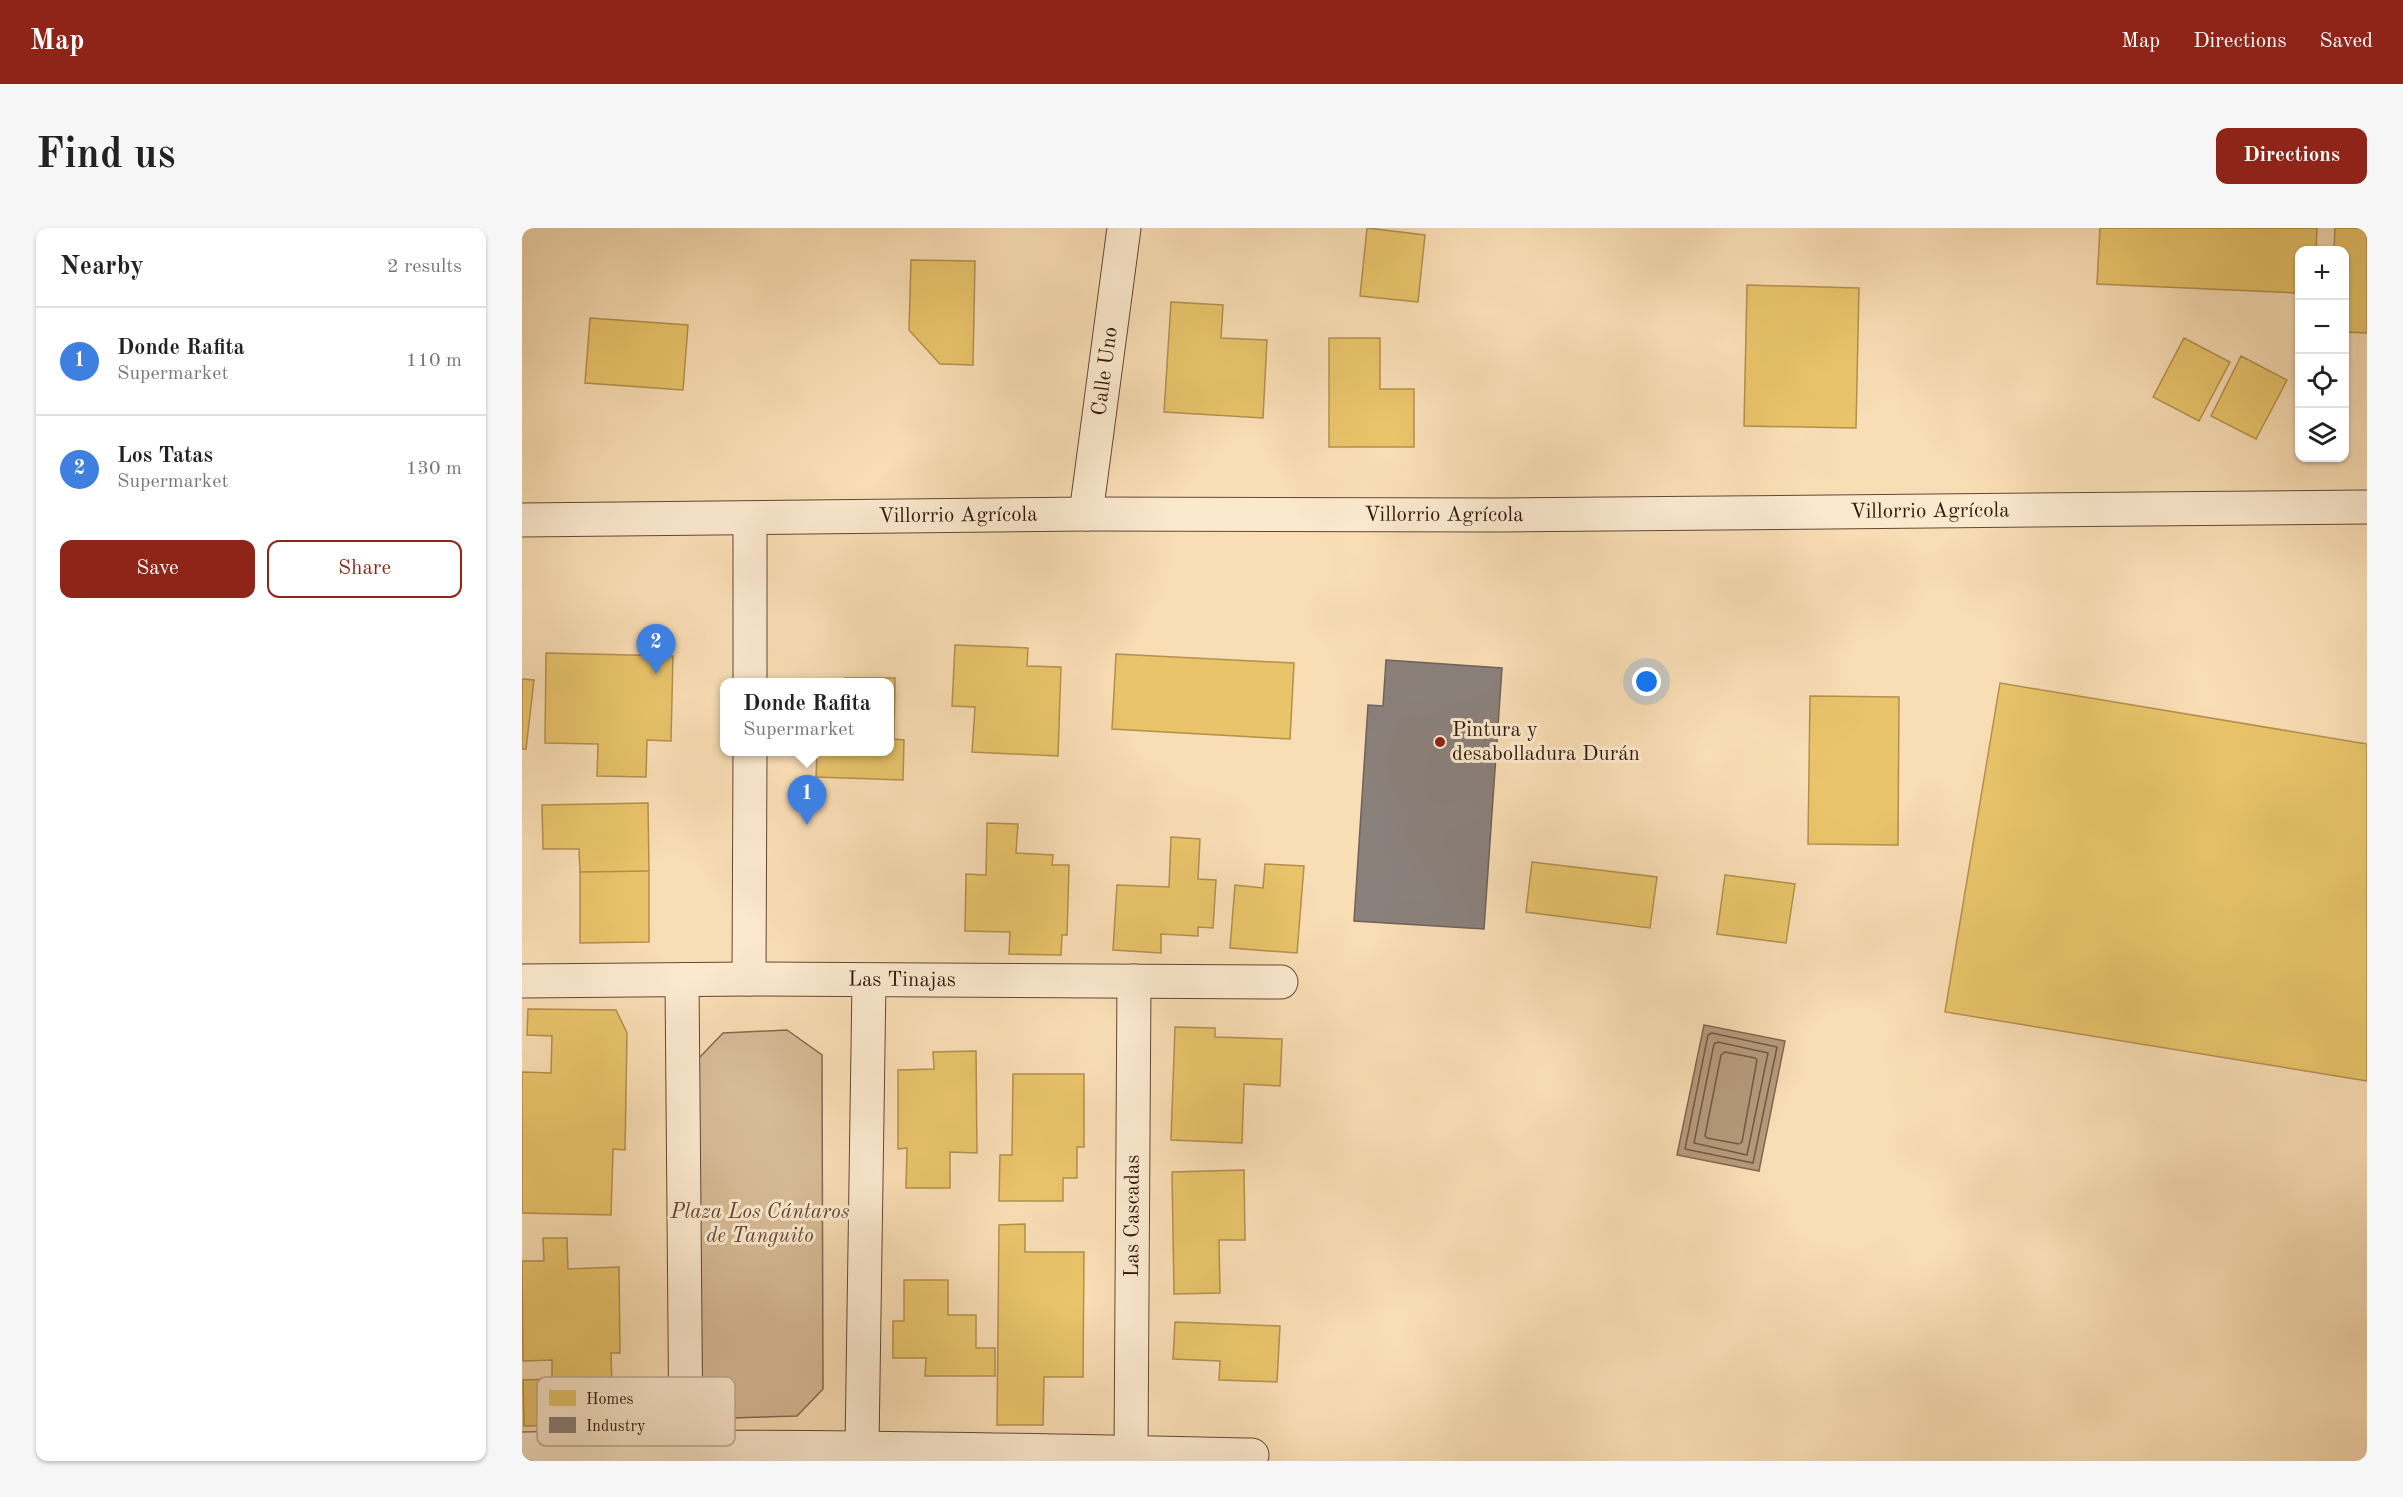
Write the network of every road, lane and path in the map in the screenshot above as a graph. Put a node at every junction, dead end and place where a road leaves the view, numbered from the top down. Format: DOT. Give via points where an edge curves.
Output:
graph roads {
  1 [pos="1124,228"];
  2 [pos="2367,507"];
  3 [pos="1086,514"];
  4 [pos="750,519"];
  5 [pos="522,520"];
  6 [pos="750,678"];
  7 [pos="750,756"];
  8 [pos="749,979"];
  9 [pos="682,980"];
  10 [pos="522,981"];
  11 [pos="868,981"];
  12 [pos="1134,981"];
  13 [pos="1281,982"];
  14 [pos="685,1377"];
  15 [pos="686,1446"];
  16 [pos="862,1447"];
  17 [pos="522,1449"];
  18 [pos="1131,1453"];
  19 [pos="1252,1455"];
  1 -- 3 [label="street, Calle Uno"];
  2 -- 3 [label="street, Villorrio Agrícola" via="1502,515"];
  3 -- 4 [label="street, Villorrio Agrícola"];
  4 -- 5 [label="street, Villorrio Agrícola"];
  4 -- 6 [label="street"];
  7 -- 8 [label="street"];
  8 -- 9 [label="street, Las Tinajas"];
  8 -- 11 [label="street, Las Tinajas"];
  9 -- 10 [label="street, Las Tinajas"];
  9 -- 14 [label="street"];
  11 -- 12 [label="street, Las Tinajas"];
  11 -- 16 [label="street"];
  12 -- 13 [label="street, Las Tinajas"];
  12 -- 18 [label="street, Las Cascadas"];
  15 -- 16 [label="street"];
  15 -- 17 [label="street"];
  16 -- 18 [label="street"];
  18 -- 19 [label="street"];
}
